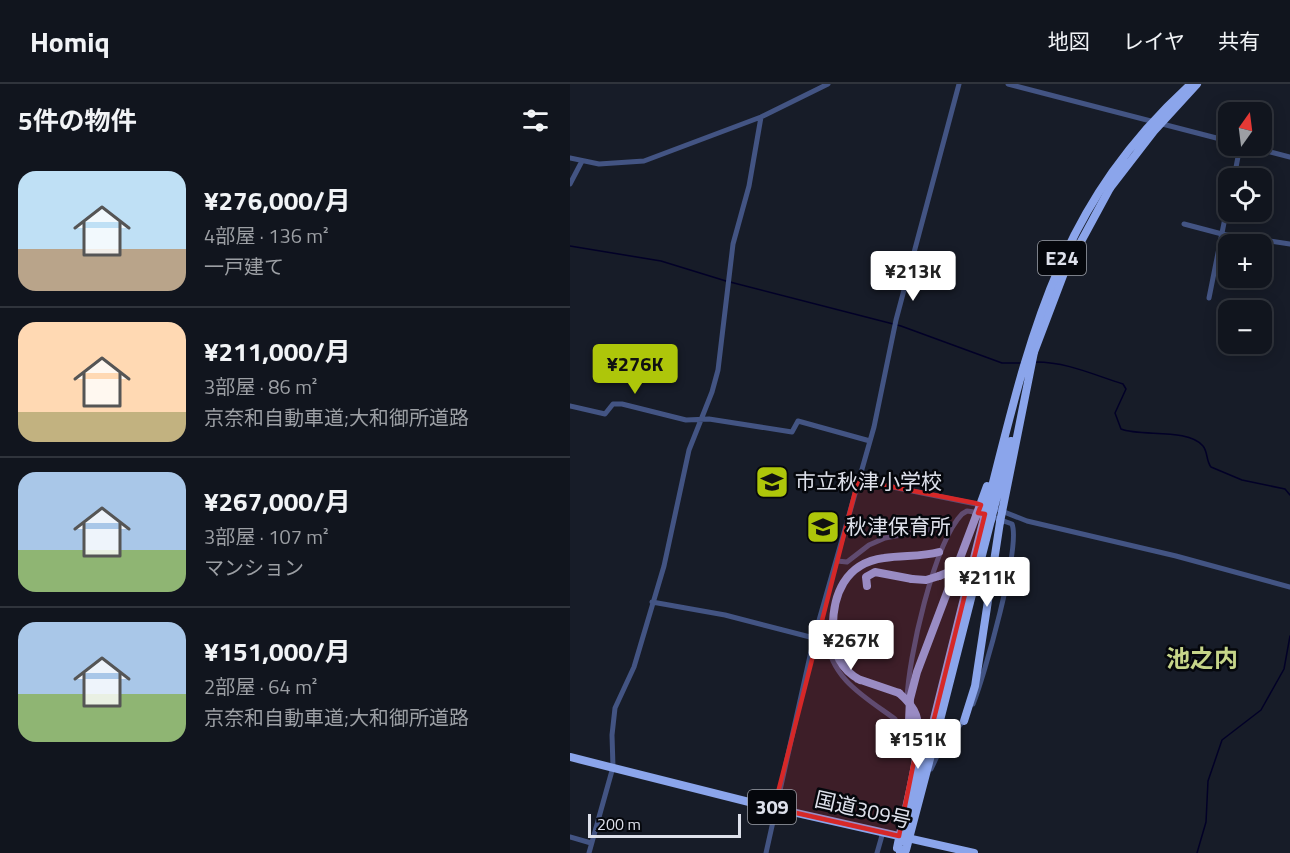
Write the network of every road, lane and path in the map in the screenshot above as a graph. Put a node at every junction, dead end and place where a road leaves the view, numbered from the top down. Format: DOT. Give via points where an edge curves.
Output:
graph roads {
  1 [pos="828,84"];
  2 [pos="959,84"];
  3 [pos="1008,84"];
  4 [pos="1191,84"];
  5 [pos="1197,84"];
  6 [pos="761,117"];
  7 [pos="1218,138"];
  8 [pos="1272,152"];
  9 [pos="1290,157"];
  10 [pos="570,158"];
  11 [pos="582,161"];
  12 [pos="570,184"];
  13 [pos="1224,222"];
  14 [pos="1184,224"];
  15 [pos="1222,234"];
  16 [pos="1272,241"];
  17 [pos="1290,244"];
  18 [pos="1218,254"];
  19 [pos="1209,298"];
  20 [pos="1034,352"];
  21 [pos="570,406"];
  22 [pos="701,419"];
  23 [pos="870,441"];
  24 [pos="858,480"];
  25 [pos="984,518"];
  26 [pos="942,527"];
  27 [pos="939,552"];
  28 [pos="962,554"];
  29 [pos="886,558"];
  30 [pos="837,561"];
  31 [pos="1290,587"];
  32 [pos="652,602"];
  33 [pos="841,633"];
  34 [pos="815,636"];
  35 [pos="860,680"];
  36 [pos="895,719"];
  37 [pos="909,721"];
  38 [pos="964,721"];
  39 [pos="914,747"];
  40 [pos="939,752"];
  41 [pos="570,757"];
  42 [pos="613,767"];
  43 [pos="774,808"];
  44 [pos="883,832"];
  45 [pos="570,837"];
  46 [pos="901,837"];
  47 [pos="912,839"];
  48 [pos="591,843"];
  49 [pos="934,844"];
  50 [pos="901,851"];
  51 [pos="589,853"];
  52 [pos="766,853"];
  53 [pos="877,853"];
  54 [pos="932,853"];
  55 [pos="974,853"];
  1 -- 6 [label="street"];
  2 -- 23 [label="street" via="896,320"];
  3 -- 7 [label="street"];
  4 -- 25 [label="highway, E24, bridge" via="1118,164 1068,245 1034,328 993,471"];
  5 -- 20 [label="highway, E24, bridge" via="1110,188 1064,273"];
  6 -- 11 [label="street" via="644,161"];
  6 -- 22 [label="street" via="749,186 733,244 721,356"];
  8 -- 9 [label="street"];
  10 -- 11 [label="street"];
  11 -- 12 [label="street"];
  13 -- 15 [label="street"];
  14 -- 15 [label="street"];
  16 -- 17 [label="street"];
  18 -- 19 [label="street"];
  20 -- 25 [label="highway, E24, bridge"];
  20 -- 38 [label="highway, bridge" via="1000,522 975,686"];
  21 -- 22 [label="street" via="605,414 613,404 622,404 686,420"];
  22 -- 23 [label="street" via="792,432 798,421"];
  22 -- 32 [label="street" via="689,450"];
  23 -- 24 [label="street"];
  24 -- 30 [label="street"];
  24 -- 31 [label="street" via="944,495 1027,521"];
  25 -- 28 [label="highway"];
  25 -- 50 [label="highway, E24, bridge"];
  26 -- 30 [label="street" via="885,538 847,562"];
  27 -- 29 [label="highway"];
  27 -- 37 [label="street" via="909,679"];
  27 -- 38 [label="street" via="953,525 967,511 1005,519 1014,529 1010,565 984,671"];
  28 -- 29 [label="highway, bridge" via="949,572 939,576 926,580 875,572 866,577 867,586 864,579 867,570"];
  28 -- 37 [label="highway" via="917,672"];
  29 -- 35 [label="highway" via="854,569 841,584 834,602 835,652 844,669"];
  30 -- 34 [label="street"];
  32 -- 34 [label="street"];
  32 -- 42 [label="street" via="634,667 615,708"];
  33 -- 35 [label="highway" via="844,661"];
  34 -- 36 [label="street" via="827,639 832,660 843,679"];
  34 -- 43 [label="street"];
  35 -- 50 [label="highway, bridge" via="899,693 913,709 918,727"];
  37 -- 39 [label="street"];
  38 -- 40 [label="street"];
  39 -- 40 [label="street" via="927,755"];
  39 -- 46 [label="street" via="916,770"];
  40 -- 47 [label="street" via="929,773"];
  41 -- 42 [label="highway, 国道309号 / 309"];
  42 -- 43 [label="highway, 国道309号 / 309"];
  42 -- 48 [label="street"];
  43 -- 44 [label="highway, 国道309号 / 309"];
  43 -- 52 [label="street"];
  44 -- 46 [label="highway, 国道309号 / 309"];
  44 -- 53 [label="street"];
  45 -- 48 [label="street"];
  46 -- 47 [label="highway, 国道309号 / 309"];
  47 -- 49 [label="highway, 国道309号 / 309"];
  48 -- 51 [label="street"];
  49 -- 54 [label="street"];
  49 -- 55 [label="highway, 国道309号 / 309"];
}
